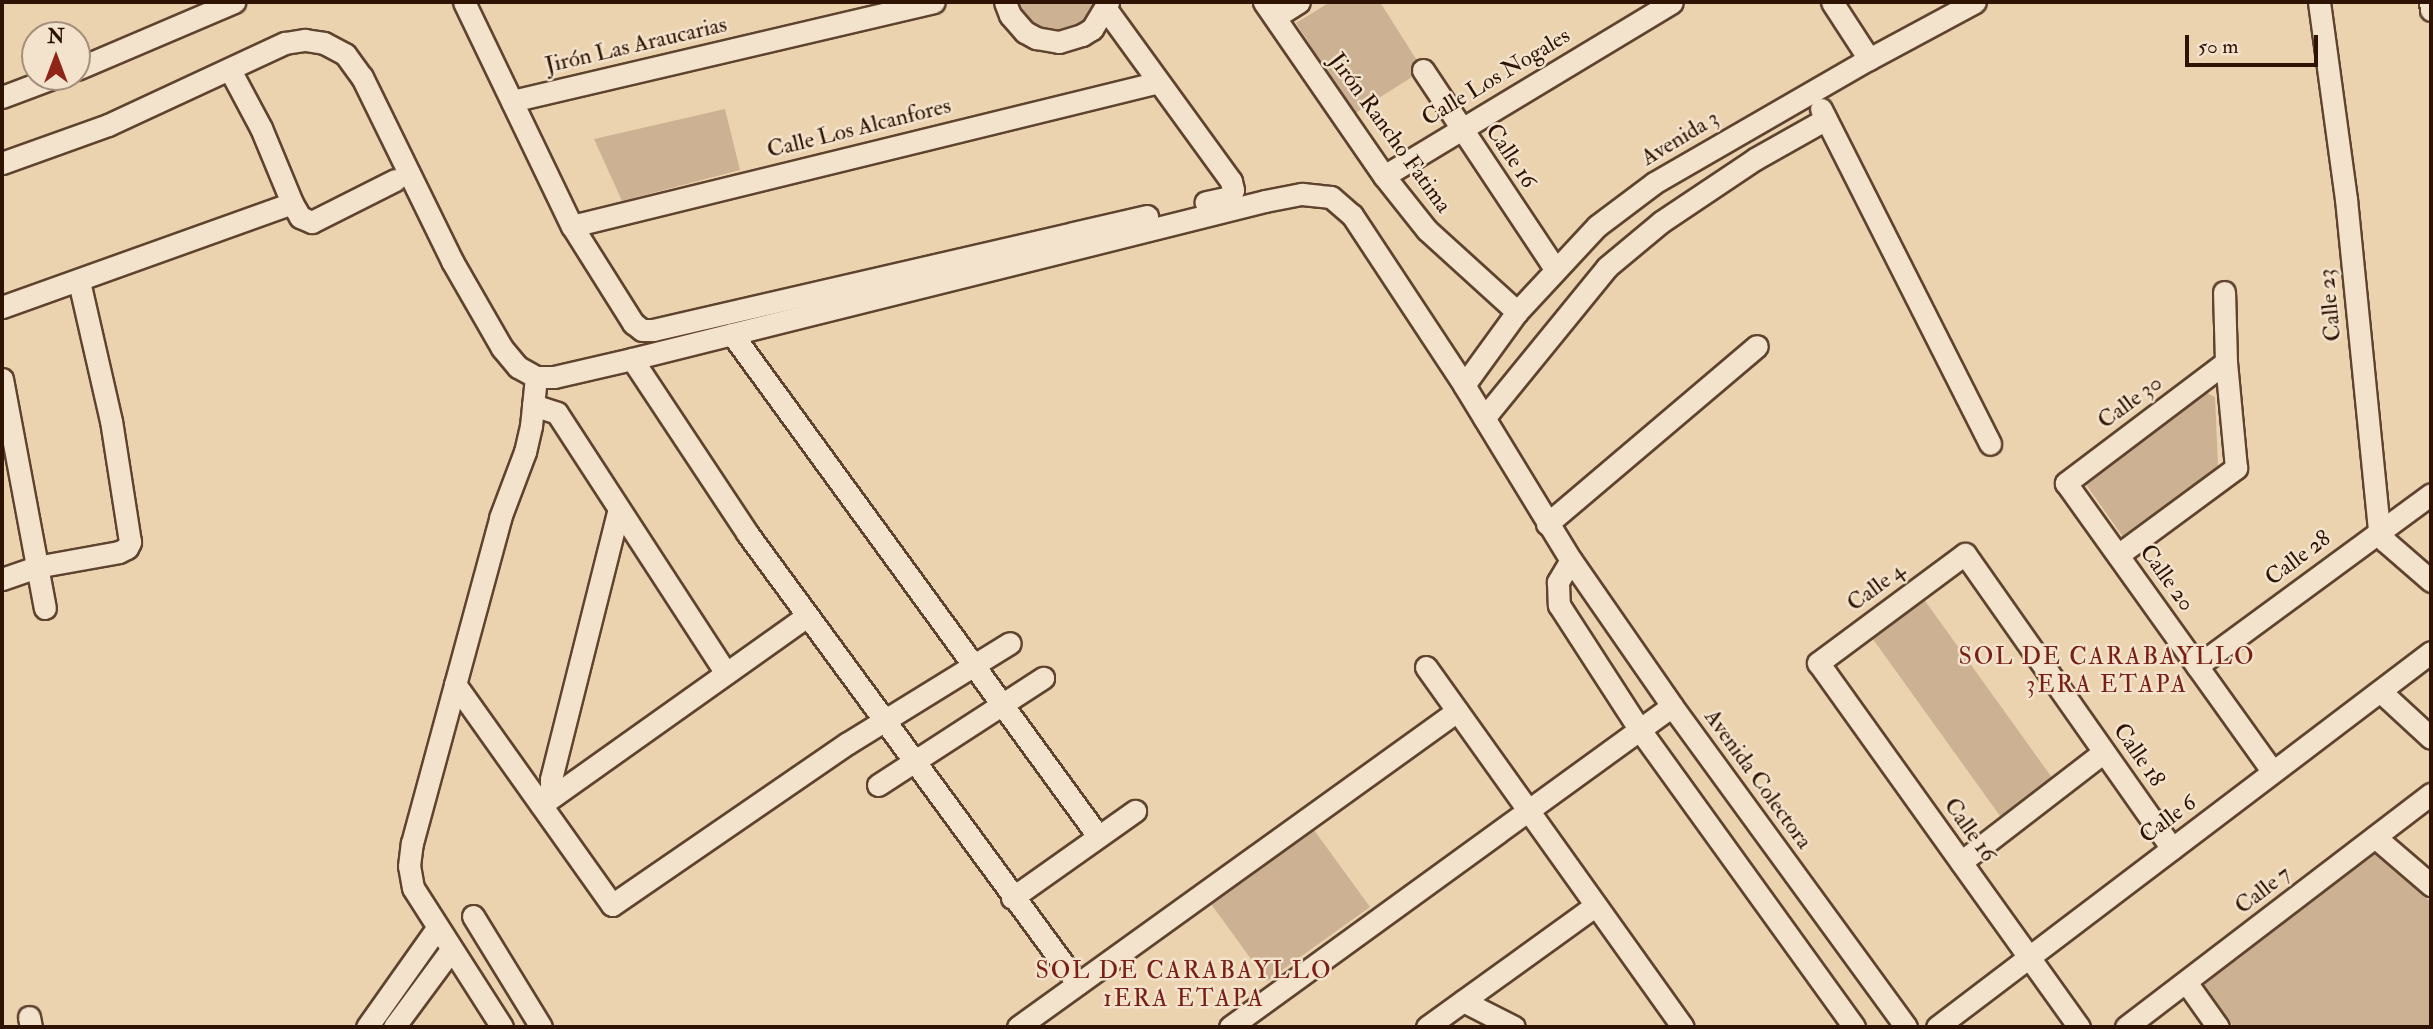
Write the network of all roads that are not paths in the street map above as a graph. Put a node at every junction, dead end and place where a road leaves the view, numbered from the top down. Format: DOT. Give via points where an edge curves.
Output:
graph roads {
  1 [pos="234,2"];
  2 [pos="464,2"];
  3 [pos="934,2"];
  4 [pos="1005,2"];
  5 [pos="1299,2"];
  6 [pos="1672,2"];
  7 [pos="1832,2"];
  8 [pos="1975,2"];
  9 [pos="2319,2"];
  10 [pos="2430,2"];
  11 [pos="1107,6"];
  12 [pos="198,9"];
  13 [pos="1270,10"];
  14 [pos="2431,10"];
  15 [pos="1869,59"];
  16 [pos="91,62"];
  17 [pos="1423,70"];
  18 [pos="230,71"];
  19 [pos="1159,82"];
  20 [pos="21,90"];
  21 [pos="1812,92"];
  22 [pos="2,97"];
  23 [pos="512,102"];
  24 [pos="1826,119"];
  25 [pos="1462,129"];
  26 [pos="2,163"];
  27 [pos="1384,176"];
  28 [pos="395,180"];
  29 [pos="292,203"];
  30 [pos="572,226"];
  31 [pos="1556,270"];
  32 [pos="79,281"];
  33 [pos="2224,292"];
  34 [pos="2,307"];
  35 [pos="1517,312"];
  36 [pos="732,334"];
  37 [pos="1757,346"];
  38 [pos="632,359"];
  39 [pos="2226,362"];
  40 [pos="536,377"];
  41 [pos="2,379"];
  42 [pos="1464,385"];
  43 [pos="533,405"];
  44 [pos="1484,418"];
  45 [pos="1990,444"];
  46 [pos="2066,483"];
  47 [pos="2431,494"];
  48 [pos="619,509"];
  49 [pos="1547,524"];
  50 [pos="2379,530"];
  51 [pos="1965,554"];
  52 [pos="2118,555"];
  53 [pos="1571,560"];
  54 [pos="36,567"];
  55 [pos="6,572"];
  56 [pos="2431,581"];
  57 [pos="45,608"];
  58 [pos="807,616"];
  59 [pos="1010,643"];
  60 [pos="2431,652"];
  61 [pos="1818,663"];
  62 [pos="2197,666"];
  63 [pos="972,667"];
  64 [pos="1426,667"];
  65 [pos="726,673"];
  66 [pos="1043,678"];
  67 [pos="455,684"];
  68 [pos="2380,691"];
  69 [pos="1001,706"];
  70 [pos="1672,706"];
  71 [pos="1457,711"];
  72 [pos="884,721"];
  73 [pos="1640,730"];
  74 [pos="2431,738"];
  75 [pos="2104,752"];
  76 [pos="913,762"];
  77 [pos="2273,772"];
  78 [pos="878,785"];
  79 [pos="2431,794"];
  80 [pos="546,801"];
  81 [pos="1136,811"];
  82 [pos="1528,811"];
  83 [pos="1098,836"];
  84 [pos="2375,837"];
  85 [pos="2172,849"];
  86 [pos="1961,862"];
  87 [pos="2431,886"];
  88 [pos="1012,898"];
  89 [pos="1596,905"];
  90 [pos="473,916"];
  91 [pos="437,928"];
  92 [pos="451,950"];
  93 [pos="2029,957"];
  94 [pos="2186,982"];
  95 [pos="1078,984"];
  96 [pos="1463,1001"];
  97 [pos="367,1027"];
  98 [pos="394,1027"];
  99 [pos="502,1027"];
  100 [pos="541,1027"];
  101 [pos="1018,1027"];
  102 [pos="1230,1027"];
  103 [pos="1427,1027"];
  104 [pos="1514,1027"];
  105 [pos="1683,1027"];
  106 [pos="1854,1027"];
  107 [pos="1906,1027"];
  108 [pos="1937,1027"];
  109 [pos="2079,1027"];
  110 [pos="2126,1027"];
  111 [pos="2218,1027"];
  1 -- 12 [label="street"];
  2 -- 23 [label="street"];
  3 -- 23 [label="street, Jirón Las Araucarias"];
  4 -- 11 [label="street" via="1016,24 1036,38 1059,42 1082,35 1100,20"];
  5 -- 13 [label="street"];
  6 -- 25 [label="street, Calle Los Nogales"];
  7 -- 15 [label="street"];
  8 -- 15 [label="street, Avenida 3"];
  9 -- 50 [label="street, Calle 23" via="2346,199"];
  10 -- 14 [label="street"];
  11 -- 19 [label="street"];
  12 -- 16 [label="street"];
  13 -- 27 [label="street, Jirón Rancho Fatima"];
  15 -- 21 [label="street, Avenida 3"];
  17 -- 25 [label="street, Calle 16"];
  18 -- 26 [label="street" via="108,125"];
  18 -- 29 [label="street" via="261,128"];
  18 -- 40 [label="street" via="285,43 305,40 345,54 362,77 452,261 502,348 518,367"];
  19 -- 30 [label="street, Calle Los Alcanfores"];
  19 -- 30 [label="street" via="1231,181 1230,197 653,330 642,330 634,323"];
  20 -- 22 [label="street"];
  21 -- 24 [label="street"];
  21 -- 31 [label="street, Avenida 3" via="1654,183 1597,226"];
  23 -- 30 [label="street"];
  24 -- 44 [label="street" via="1755,159 1661,222 1607,267"];
  24 -- 45 [label="street"];
  25 -- 27 [label="street, Calle Los Nogales"];
  25 -- 31 [label="street, Calle 16"];
  27 -- 35 [label="street, Jirón Rancho Fatima" via="1427,230"];
  28 -- 29 [label="street" via="312,222 300,218"];
  29 -- 32 [label="street"];
  31 -- 35 [label="street, Avenida 3"];
  32 -- 34 [label="street"];
  32 -- 54 [label="street" via="111,421 130,542 119,552"];
  33 -- 39 [label="street"];
  35 -- 42 [label="street, Avenida 3"];
  36 -- 38 [label="street, Avenida Colectora"];
  36 -- 42 [label="street, Avenida Colectora" via="1302,194 1331,197 1352,215"];
  36 -- 63 [label="street"];
  37 -- 49 [label="street"];
  38 -- 40 [label="street, Avenida Colectora"];
  38 -- 58 [label="street"];
  39 -- 46 [label="street, Calle 30"];
  39 -- 52 [label="street" via="2236,468"];
  40 -- 43 [label="street"];
  41 -- 54 [label="street"];
  42 -- 44 [label="street, Avenida Colectora"];
  43 -- 48 [label="street" via="557,414"];
  43 -- 67 [label="street" via="525,452 500,518"];
  44 -- 49 [label="street, Avenida Colectora"];
  46 -- 52 [label="street, Calle 20"];
  47 -- 50 [label="street, Calle 28"];
  48 -- 65 [label="street"];
  48 -- 80 [label="street"];
  49 -- 53 [label="street, Avenida Colectora"];
  50 -- 56 [label="street" via="2385,541"];
  50 -- 62 [label="street, Calle 28"];
  51 -- 61 [label="street, Calle 4"];
  51 -- 75 [label="street, Calle 18"];
  52 -- 62 [label="street, Calle 20"];
  53 -- 70 [label="street, Avenida Colectora"];
  53 -- 73 [label="street" via="1558,582 1559,605"];
  54 -- 55 [label="street"];
  54 -- 57 [label="street"];
  58 -- 65 [label="street"];
  58 -- 72 [label="street"];
  59 -- 63 [label="street"];
  60 -- 68 [label="street, Calle 6"];
  61 -- 86 [label="street, Calle 16"];
  62 -- 77 [label="street, Calle 20"];
  63 -- 69 [label="street"];
  63 -- 72 [label="street"];
  64 -- 71 [label="street"];
  65 -- 80 [label="street"];
  66 -- 69 [label="street"];
  67 -- 80 [label="street"];
  67 -- 91 [label="street" via="409,866 413,888"];
  68 -- 74 [label="street"];
  68 -- 77 [label="street, Calle 6"];
  69 -- 76 [label="street"];
  69 -- 83 [label="street"];
  70 -- 73 [label="street"];
  70 -- 107 [label="street, Avenida Colectora"];
  71 -- 82 [label="street"];
  71 -- 95 [label="street"];
  72 -- 76 [label="street"];
  72 -- 80 [label="street" via="612,905"];
  73 -- 82 [label="street"];
  73 -- 106 [label="street"];
  75 -- 85 [label="street, Calle 18"];
  75 -- 86 [label="street"];
  76 -- 78 [label="street"];
  76 -- 88 [label="street"];
  77 -- 85 [label="street, Calle 6"];
  79 -- 84 [label="street, Calle 7"];
  81 -- 83 [label="street"];
  82 -- 89 [label="street"];
  82 -- 102 [label="street"];
  83 -- 88 [label="street"];
  84 -- 87 [label="street"];
  84 -- 94 [label="street, Calle 7"];
  85 -- 93 [label="street, Calle 6"];
  86 -- 93 [label="street, Calle 16"];
  88 -- 95 [label="street"];
  89 -- 96 [label="street"];
  89 -- 105 [label="street"];
  90 -- 100 [label="street"];
  91 -- 92 [label="street"];
  91 -- 97 [label="street"];
  92 -- 98 [label="street"];
  92 -- 99 [label="street"];
  93 -- 108 [label="street, Calle 6"];
  93 -- 109 [label="street, Calle 16"];
  94 -- 110 [label="street, Calle 7"];
  94 -- 111 [label="street"];
  95 -- 101 [label="street"];
  96 -- 103 [label="street"];
  96 -- 104 [label="street"];
}
